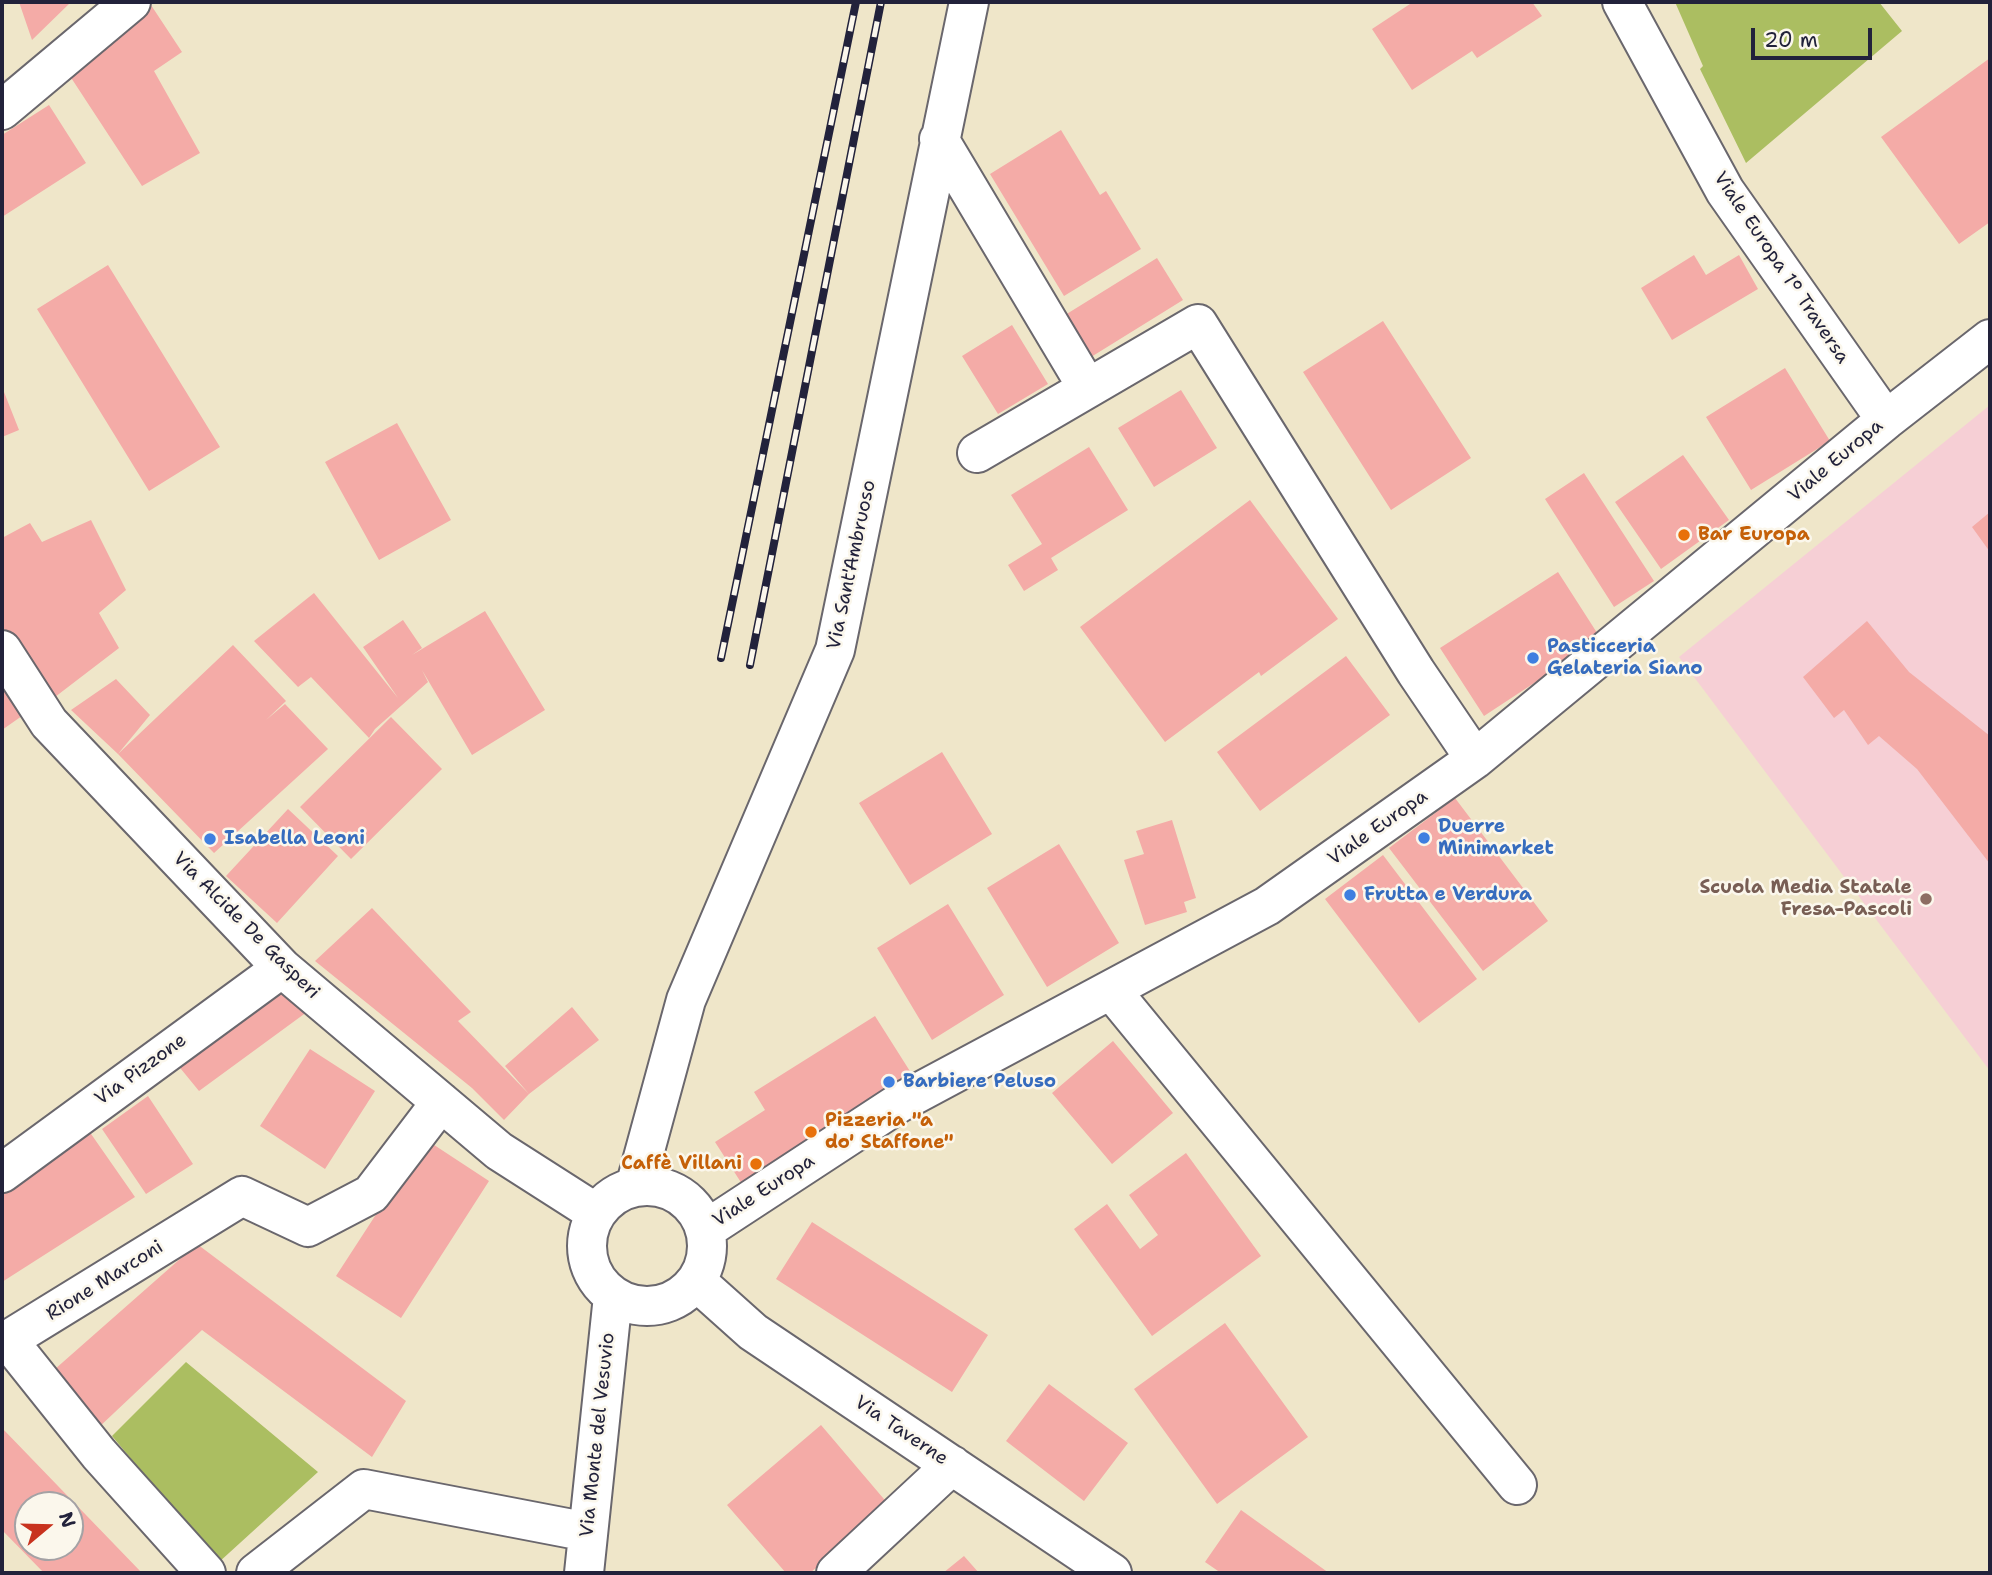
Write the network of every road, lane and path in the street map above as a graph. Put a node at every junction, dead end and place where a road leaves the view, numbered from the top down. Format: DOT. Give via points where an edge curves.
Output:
graph roads {
  1 [pos="131,2"];
  2 [pos="969,2"];
  3 [pos="1622,2"];
  4 [pos="2,110"];
  5 [pos="939,139"];
  6 [pos="1990,339"];
  7 [pos="1087,387"];
  8 [pos="1886,420"];
  9 [pos="977,453"];
  10 [pos="2,650"];
  11 [pos="1475,759"];
  12 [pos="282,968"];
  13 [pos="1111,990"];
  14 [pos="441,1102"];
  15 [pos="2,1173"];
  16 [pos="635,1187"];
  17 [pos="596,1213"];
  18 [pos="705,1230"];
  19 [pos="696,1281"];
  20 [pos="613,1296"];
  21 [pos="952,1465"];
  22 [pos="1517,1485"];
  23 [pos="588,1532"];
  24 [pos="206,1573"];
  25 [pos="256,1573"];
  26 [pos="584,1573"];
  27 [pos="836,1573"];
  28 [pos="1112,1573"];
  1 -- 4 [label="street"];
  2 -- 5 [label="street, Via Sant'Ambruoso"];
  3 -- 8 [label="street, Viale Europa 1° Traversa" via="1725,191"];
  5 -- 7 [label="street"];
  5 -- 16 [label="street, Via Sant'Ambruoso" via="835,650 685,1000"];
  6 -- 8 [label="street, Viale Europa"];
  7 -- 9 [label="street"];
  7 -- 11 [label="street" via="1199,324"];
  8 -- 11 [label="street, Viale Europa"];
  10 -- 12 [label="street, Via Alcide De Gasperi" via="49,723"];
  11 -- 13 [label="street, Viale Europa" via="1267,906"];
  12 -- 14 [label="street, Via Alcide De Gasperi"];
  12 -- 15 [label="street, Via Pizzone"];
  13 -- 18 [label="street, Viale Europa" via="899,1103"];
  13 -- 22 [label="street"];
  14 -- 17 [label="street, Via Alcide De Gasperi" via="499,1150"];
  14 -- 24 [label="street, Rione Marconi" via="371,1194 308,1227 242,1196 8,1340 99,1454"];
  16 -- 17 [label="street" via="611,1197"];
  16 -- 18 [label="street" via="672,1191 689,1203"];
  17 -- 20 [label="street" via="587,1241 588,1261 597,1280"];
  18 -- 19 [label="street" via="706,1260"];
  19 -- 20 [label="street" via="680,1297 660,1305 638,1306"];
  19 -- 21 [label="street, Via Taverne" via="753,1332"];
  20 -- 23 [label="street, Via Monte del Vesuvio"];
  21 -- 27 [label="street"];
  21 -- 28 [label="street, Via Taverne"];
  23 -- 25 [label="street" via="364,1489"];
  23 -- 26 [label="street, Via Monte del Vesuvio"];
}
